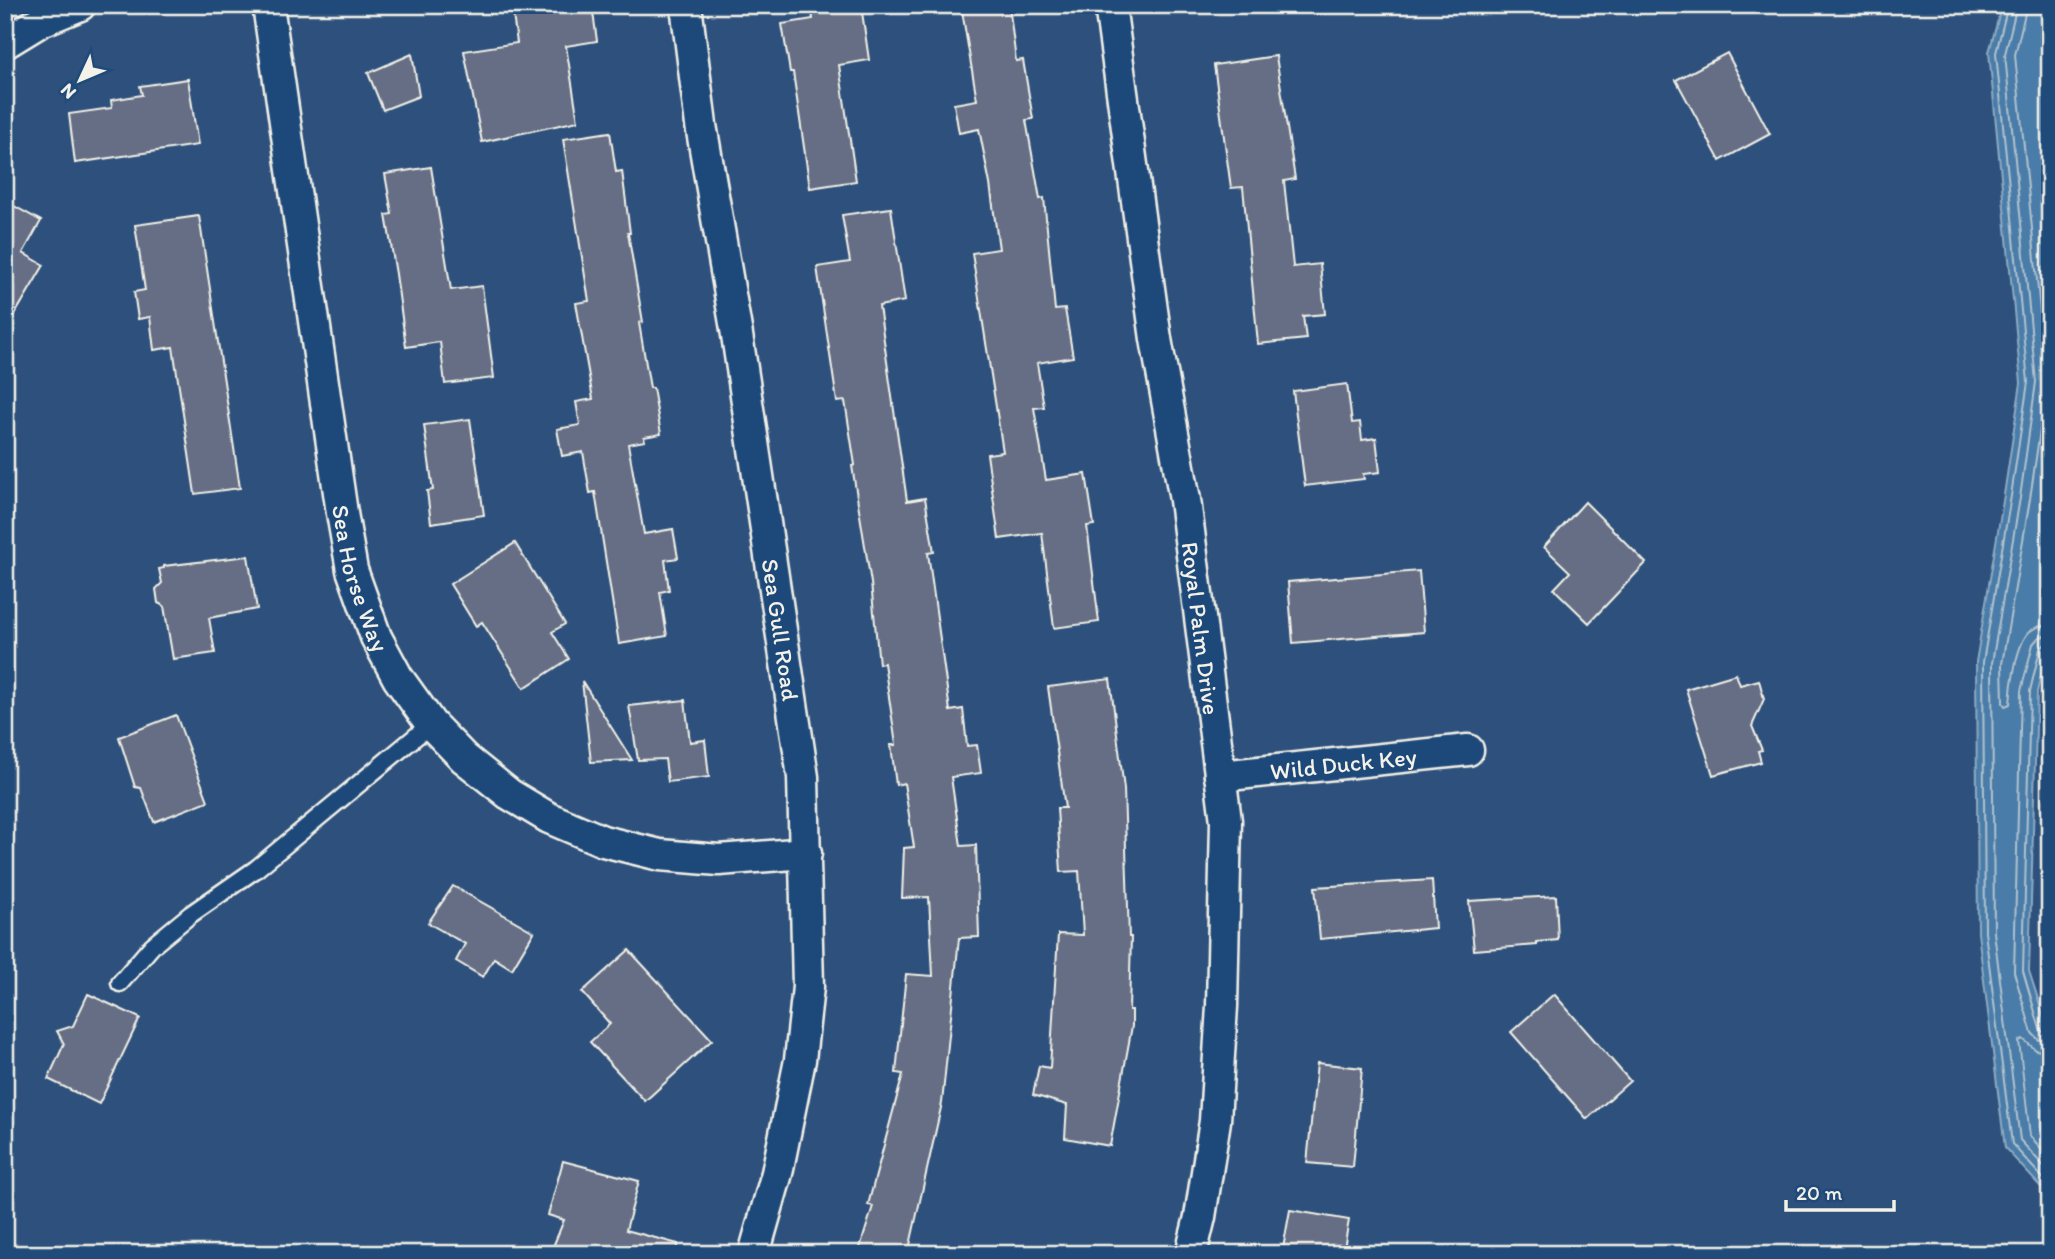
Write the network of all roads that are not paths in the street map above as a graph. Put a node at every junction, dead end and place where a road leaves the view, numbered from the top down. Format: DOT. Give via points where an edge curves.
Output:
graph roads {
  1 [pos="80,5"];
  2 [pos="268,5"];
  3 [pos="686,5"];
  4 [pos="1110,5"];
  5 [pos="5,43"];
  6 [pos="431,724"];
  7 [pos="1468,750"];
  8 [pos="1220,776"];
  9 [pos="806,853"];
  10 [pos="120,983"];
  11 [pos="754,1254"];
  12 [pos="1191,1254"];
  1 -- 5 [label="street"];
  2 -- 6 [label="street, Sea Horse Way" via="352,570 376,637"];
  3 -- 9 [label="street, Sea Gull Road" via="803,777"];
  4 -- 8 [label="street, Royal Palm Drive" via="1156,339 1185,500"];
  6 -- 9 [label="street, Sea Horse Way" via="509,794 549,818 603,841 660,855 719,860"];
  6 -- 10 [label="lane" via="256,869 152,946"];
  7 -- 8 [label="street, Wild Duck Key"];
  8 -- 12 [label="street, Royal Palm Drive" via="1226,821 1222,1006 1215,1121"];
  9 -- 11 [label="street, Sea Gull Road" via="808,987 800,1060 778,1173"];
}
